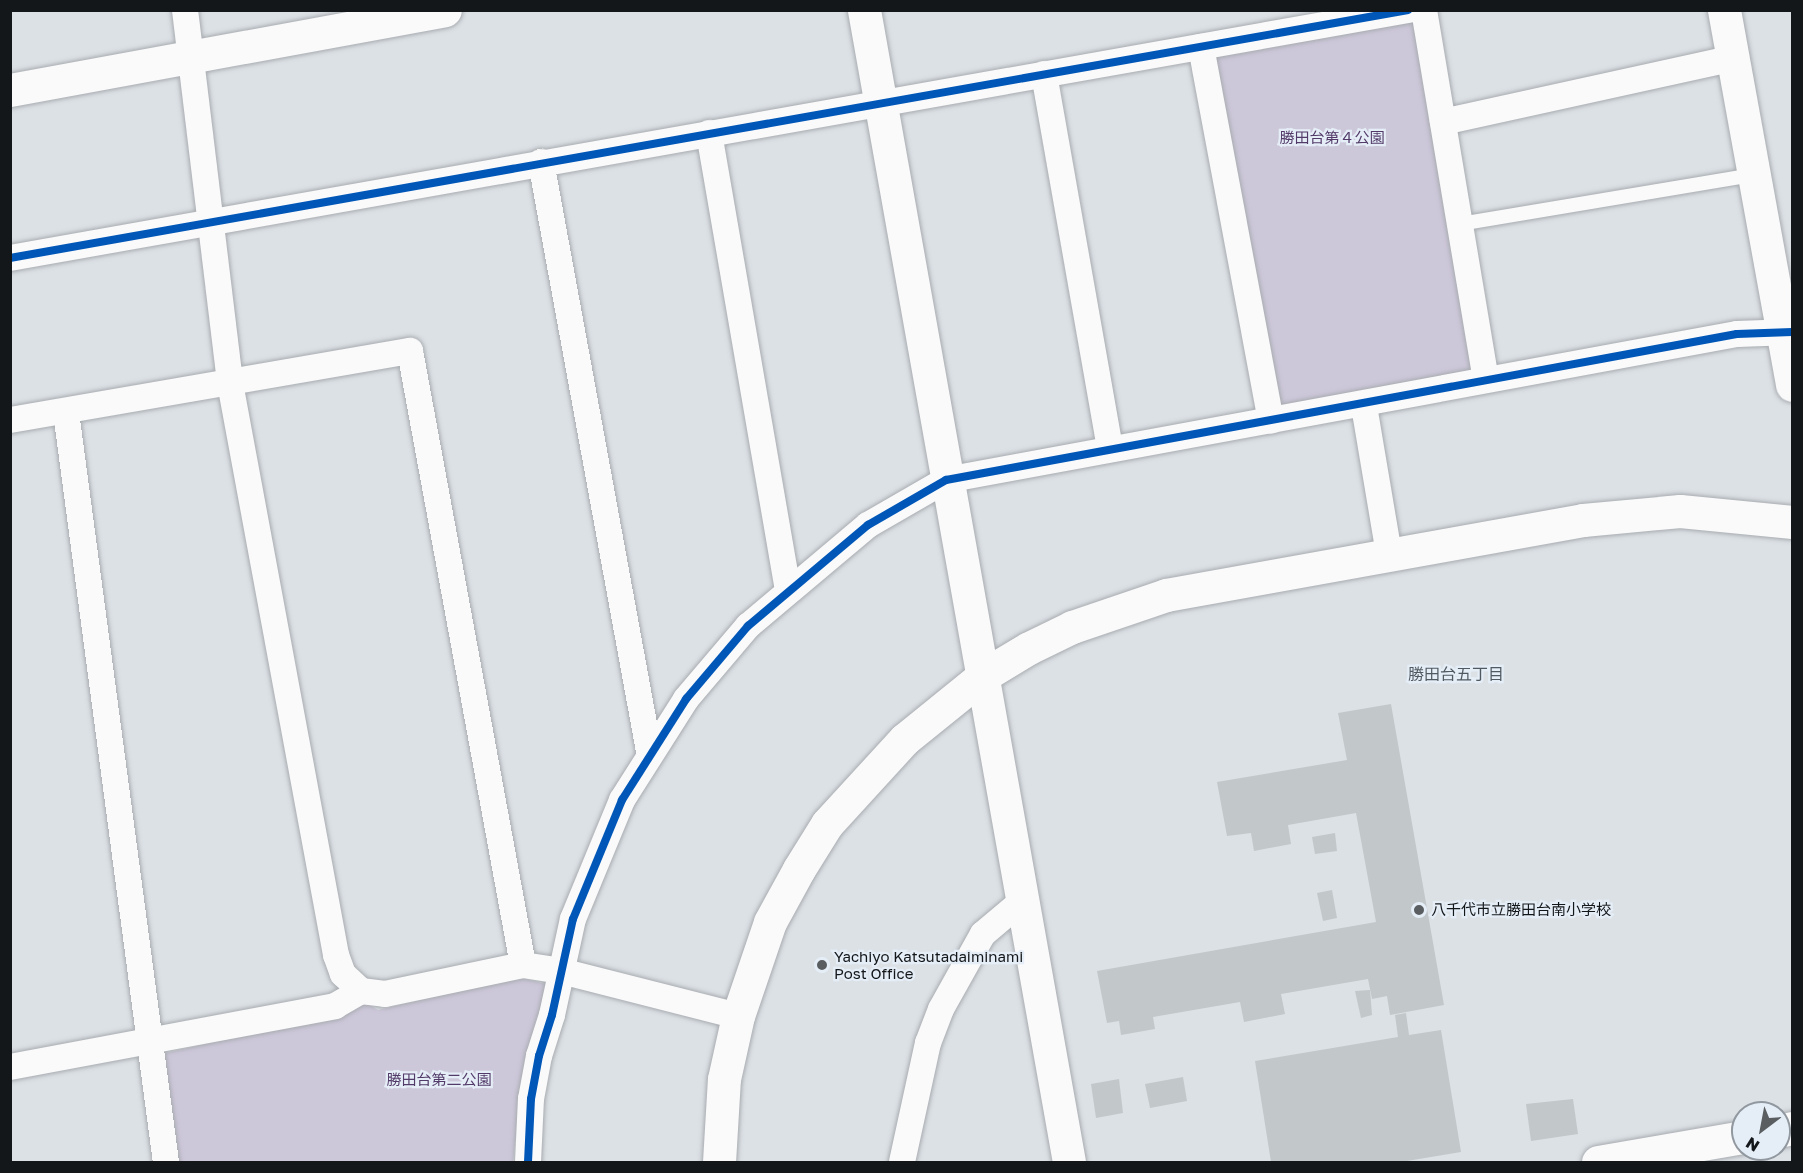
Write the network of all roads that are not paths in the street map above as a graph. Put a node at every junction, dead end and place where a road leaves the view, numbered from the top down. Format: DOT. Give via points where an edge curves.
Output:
graph roads {
  1 [pos="185,10"];
  2 [pos="445,10"];
  3 [pos="864,10"];
  4 [pos="1408,10"];
  5 [pos="1424,10"];
  6 [pos="1724,10"];
  7 [pos="1299,19"];
  8 [pos="1201,47"];
  9 [pos="192,56"];
  10 [pos="1733,58"];
  11 [pos="1044,74"];
  12 [pos="10,90"];
  13 [pos="881,102"];
  14 [pos="1443,122"];
  15 [pos="709,133"];
  16 [pos="541,162"];
  17 [pos="1754,175"];
  18 [pos="208,220"];
  19 [pos="1460,224"];
  20 [pos="10,258"];
  21 [pos="1788,331"];
  22 [pos="1486,379"];
  23 [pos="230,383"];
  24 [pos="1792,385"];
  25 [pos="1364,406"];
  26 [pos="66,412"];
  27 [pos="10,420"];
  28 [pos="1271,420"];
  29 [pos="1110,449"];
  30 [pos="946,480"];
  31 [pos="1792,522"];
  32 [pos="1389,554"];
  33 [pos="788,591"];
  34 [pos="984,675"];
  35 [pos="649,752"];
  36 [pos="1022,901"];
  37 [pos="523,965"];
  38 [pos="561,971"];
  39 [pos="361,991"];
  40 [pos="738,1016"];
  41 [pos="147,1041"];
  42 [pos="10,1067"];
  43 [pos="1731,1139"];
  44 [pos="166,1162"];
  45 [pos="528,1162"];
  46 [pos="718,1162"];
  47 [pos="902,1162"];
  48 [pos="1069,1162"];
  49 [pos="1598,1162"];
  1 -- 9 [label="street"];
  2 -- 9 [label="street"];
  3 -- 13 [label="street"];
  4 -- 7 [label="street"];
  5 -- 14 [label="street"];
  6 -- 10 [label="street"];
  7 -- 8 [label="street"];
  8 -- 11 [label="street"];
  8 -- 28 [label="street"];
  9 -- 12 [label="street"];
  9 -- 18 [label="street"];
  10 -- 14 [label="street"];
  10 -- 17 [label="street"];
  11 -- 13 [label="street"];
  11 -- 29 [label="street"];
  13 -- 15 [label="street"];
  13 -- 30 [label="street"];
  14 -- 19 [label="street"];
  15 -- 16 [label="street"];
  15 -- 33 [label="street"];
  16 -- 18 [label="street"];
  16 -- 35 [label="street"];
  17 -- 19 [label="lane"];
  17 -- 21 [label="street"];
  18 -- 20 [label="street"];
  18 -- 23 [label="street"];
  19 -- 22 [label="street"];
  21 -- 22 [label="street" via="1737,334"];
  21 -- 24 [label="street"];
  22 -- 25 [label="street"];
  23 -- 26 [label="street"];
  23 -- 37 [label="street" via="410,351"];
  23 -- 39 [label="street" via="336,955 343,974"];
  25 -- 28 [label="street"];
  25 -- 32 [label="street"];
  26 -- 27 [label="street"];
  26 -- 41 [label="street"];
  28 -- 29 [label="street"];
  29 -- 30 [label="street"];
  30 -- 33 [label="street" via="868,525"];
  30 -- 34 [label="street"];
  31 -- 32 [label="street" via="1680,512 1635,513"];
  32 -- 34 [label="street" via="1166,596 1072,627"];
  33 -- 35 [label="street" via="748,626"];
  34 -- 36 [label="street"];
  34 -- 40 [label="street" via="905,739 827,824 770,922"];
  35 -- 38 [label="street" via="585,881"];
  36 -- 47 [label="street" via="983,934 941,1009 928,1043"];
  36 -- 48 [label="street"];
  37 -- 38 [label="street"];
  37 -- 39 [label="street" via="385,994"];
  38 -- 40 [label="street"];
  38 -- 45 [label="street" via="535,1078"];
  39 -- 41 [label="street" via="335,1006"];
  40 -- 46 [label="street" via="724,1079"];
  41 -- 42 [label="street"];
  41 -- 44 [label="street"];
  43 -- 49 [label="street"];
}
